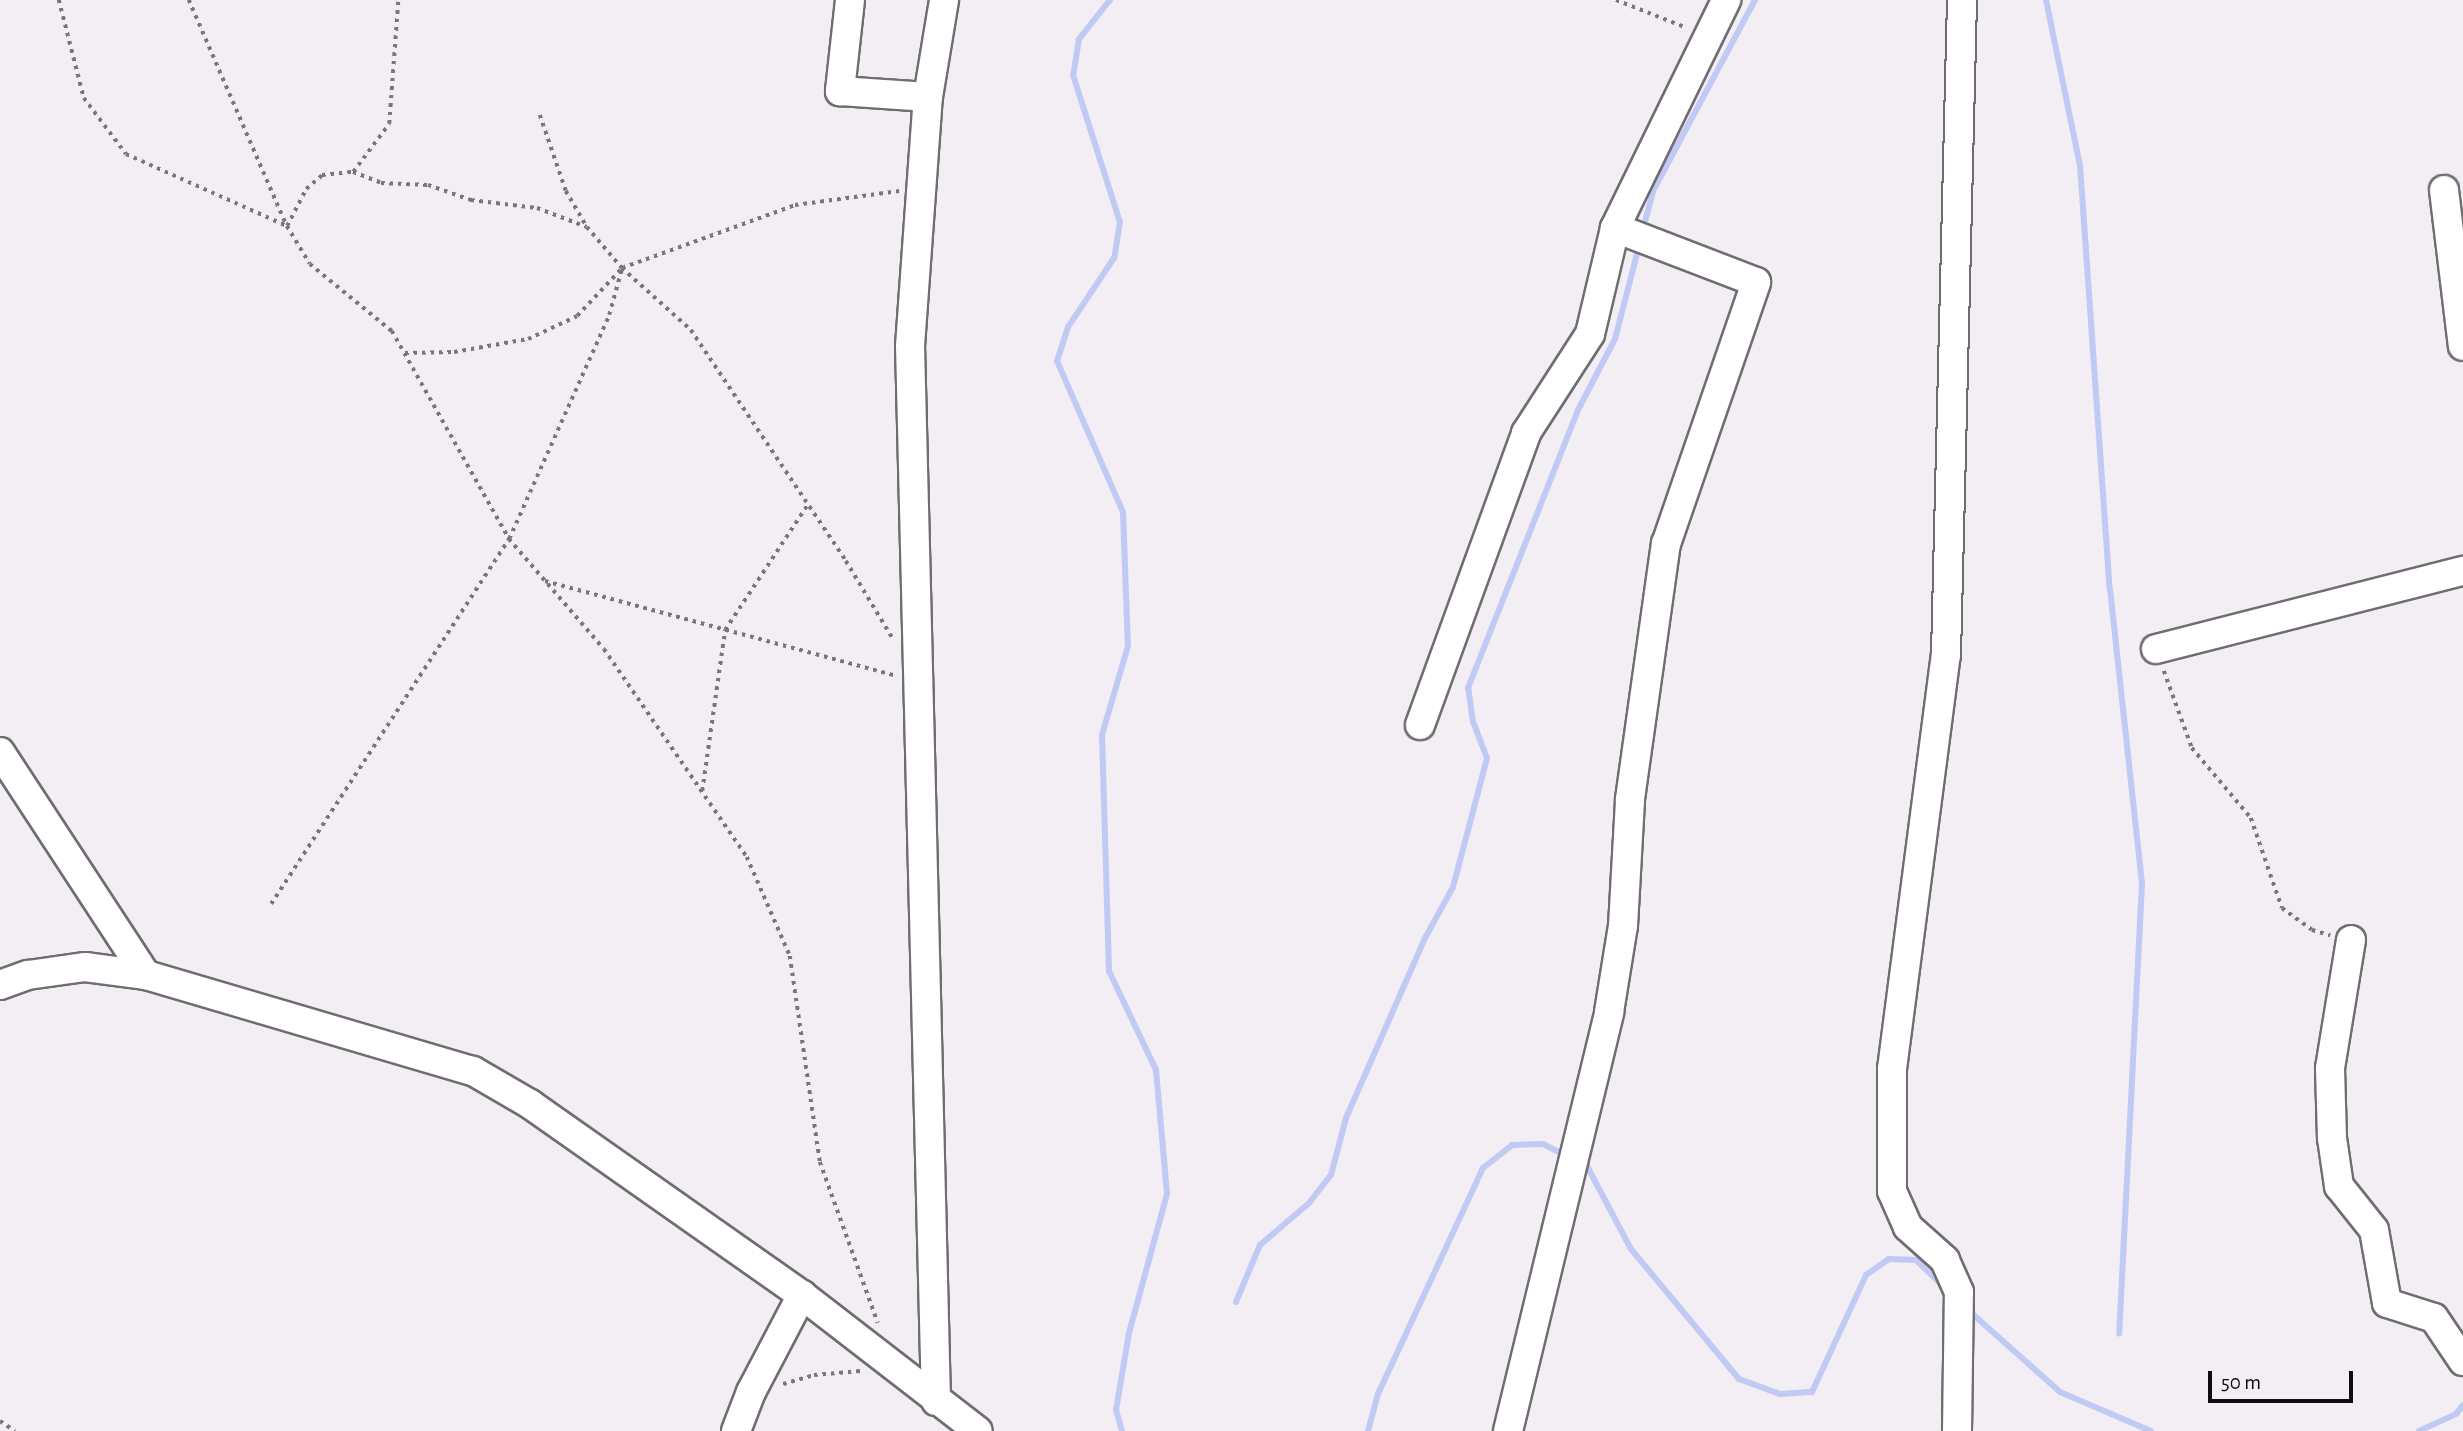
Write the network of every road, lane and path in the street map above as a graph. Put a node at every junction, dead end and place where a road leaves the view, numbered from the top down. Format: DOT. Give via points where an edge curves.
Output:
graph roads {
  1 [pos="59,0"];
  2 [pos="189,0"];
  3 [pos="398,0"];
  4 [pos="850,0"];
  5 [pos="944,0"];
  6 [pos="1616,0"];
  7 [pos="1726,0"];
  8 [pos="1962,0"];
  9 [pos="1709,36"];
  10 [pos="928,97"];
  11 [pos="540,115"];
  12 [pos="353,172"];
  13 [pos="922,188"];
  14 [pos="2444,190"];
  15 [pos="288,226"];
  16 [pos="587,227"];
  17 [pos="1615,228"];
  18 [pos="622,268"];
  19 [pos="2463,346"];
  20 [pos="405,353"];
  21 [pos="808,504"];
  22 [pos="509,539"];
  23 [pos="2463,571"];
  24 [pos="545,581"];
  25 [pos="725,629"];
  26 [pos="899,649"];
  27 [pos="2156,649"];
  28 [pos="918,682"];
  29 [pos="1420,725"];
  30 [pos="0,752"];
  31 [pos="702,791"];
  32 [pos="271,904"];
  33 [pos="2351,940"];
  34 [pos="146,975"];
  35 [pos="0,985"];
  36 [pos="802,1294"];
  37 [pos="880,1329"];
  38 [pos="2463,1361"];
  39 [pos="894,1368"];
  40 [pos="780,1385"];
  41 [pos="936,1401"];
  42 [pos="0,1421"];
  43 [pos="15,1431"];
  44 [pos="736,1431"];
  45 [pos="978,1431"];
  46 [pos="1508,1431"];
  47 [pos="1957,1431"];
  1 -- 15 [label="path" via="84,98 126,154"];
  2 -- 15 [label="path"];
  3 -- 12 [label="path" via="389,124"];
  4 -- 10 [label="street" via="840,91"];
  5 -- 10 [label="street"];
  6 -- 9 [label="path"];
  7 -- 9 [label="street"];
  8 -- 47 [label="street" via="1946,655 1892,1069 1892,1191 1908,1227 1945,1261 1959,1292"];
  9 -- 17 [label="street"];
  10 -- 13 [label="street"];
  11 -- 16 [label="path" via="566,191"];
  12 -- 15 [label="path" via="322,175 306,189"];
  12 -- 16 [label="path" via="381,183 428,185 471,200 537,208"];
  13 -- 18 [label="path" via="795,205"];
  13 -- 28 [label="street" via="910,346"];
  14 -- 19 [label="street"];
  15 -- 20 [label="path" via="310,264 392,331"];
  16 -- 18 [label="path"];
  17 -- 29 [label="street" via="1590,334 1526,433"];
  17 -- 46 [label="street" via="1756,282 1666,544 1630,799 1623,926 1608,1012"];
  18 -- 20 [label="path" via="577,316 528,339 454,352"];
  18 -- 21 [label="path" via="691,330"];
  18 -- 22 [label="path" via="609,315"];
  20 -- 22 [label="path"];
  21 -- 25 [label="path"];
  21 -- 26 [label="path"];
  22 -- 24 [label="path"];
  22 -- 32 [label="path"];
  23 -- 27 [label="street"];
  24 -- 25 [label="path"];
  24 -- 31 [label="path" via="604,649"];
  25 -- 28 [label="path"];
  25 -- 31 [label="path"];
  27 -- 33 [label="path" via="2192,748 2252,818 2283,908 2312,930"];
  28 -- 41 [label="street"];
  30 -- 34 [label="street"];
  31 -- 37 [label="path" via="747,857 790,956 820,1162"];
  33 -- 38 [label="street" via="2330,1068 2339,1186 2374,1230 2386,1303 2434,1318"];
  34 -- 35 [label="street" via="85,967 28,975"];
  34 -- 36 [label="street" via="473,1071 530,1104"];
  36 -- 39 [label="street"];
  36 -- 44 [label="street"];
  39 -- 40 [label="path" via="814,1375"];
  39 -- 41 [label="street"];
  41 -- 45 [label="street"];
  42 -- 43 [label="path"];
}
